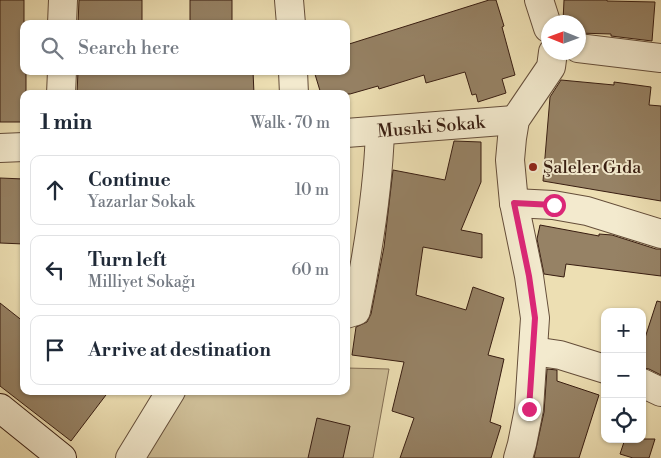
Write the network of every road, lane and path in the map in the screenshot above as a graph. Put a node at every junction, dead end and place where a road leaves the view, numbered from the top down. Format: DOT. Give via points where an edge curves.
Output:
graph roads {
  1 [pos="63,0"];
  2 [pos="290,0"];
  3 [pos="539,0"];
  4 [pos="544,15"];
  5 [pos="62,20"];
  6 [pos="291,20"];
  7 [pos="586,49"];
  8 [pos="661,58"];
  9 [pos="552,60"];
  10 [pos="62,75"];
  11 [pos="293,75"];
  12 [pos="61,90"];
  13 [pos="294,90"];
  14 [pos="516,120"];
  15 [pos="380,131"];
  16 [pos="350,133"];
  17 [pos="20,147"];
  18 [pos="0,148"];
  19 [pos="514,203"];
  20 [pos="661,234"];
  21 [pos="350,313"];
  22 [pos="533,351"];
  23 [pos="601,367"];
  24 [pos="646,385"];
  25 [pos="661,392"];
  26 [pos="169,395"];
  27 [pos="0,408"];
  28 [pos="62,458"];
  29 [pos="130,458"];
  30 [pos="518,458"];
  1 -- 5 [label="street"];
  2 -- 6 [label="street"];
  3 -- 4 [label="street"];
  7 -- 8 [label="street"];
  9 -- 14 [label="street" via="551,67"];
  10 -- 12 [label="street"];
  11 -- 13 [label="street"];
  14 -- 15 [label="street, Musıki Sokak"];
  14 -- 19 [label="street" via="510,160"];
  15 -- 16 [label="street, Musıki Sokak"];
  15 -- 21 [label="street" via="360,291 356,312"];
  17 -- 18 [label="street"];
  19 -- 20 [label="street" via="587,210"];
  19 -- 22 [label="street" via="535,318"];
  22 -- 23 [label="street"];
  22 -- 30 [label="street" via="529,409"];
  24 -- 25 [label="street"];
  26 -- 29 [label="street"];
  27 -- 28 [label="street"];
}
